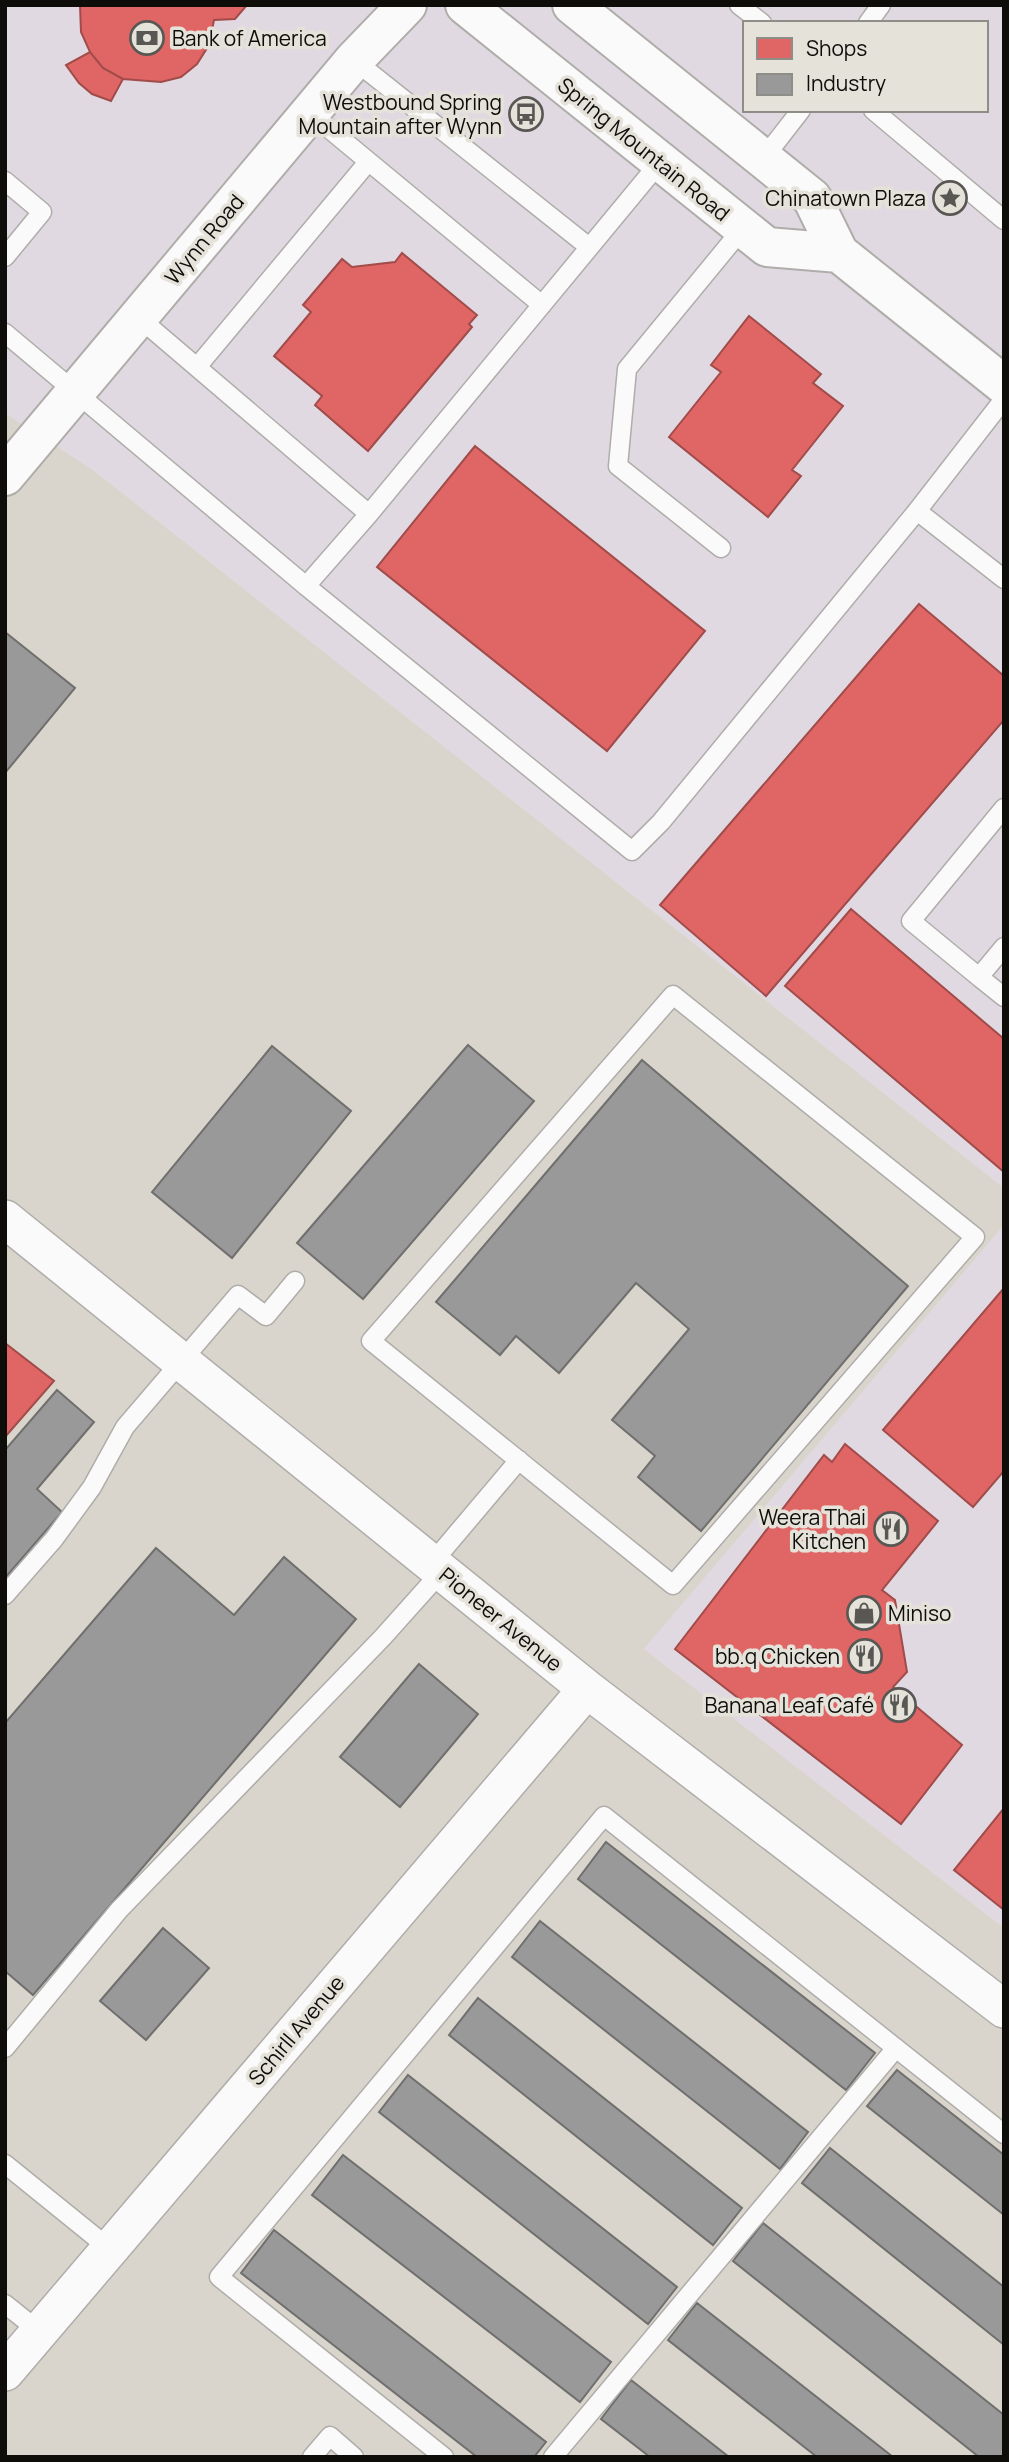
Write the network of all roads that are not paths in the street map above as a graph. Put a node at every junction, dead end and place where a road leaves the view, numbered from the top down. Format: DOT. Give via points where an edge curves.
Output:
graph roads {
  1 [pos="407,5"];
  2 [pos="465,5"];
  3 [pos="572,5"];
  4 [pos="739,5"];
  5 [pos="881,5"];
  6 [pos="759,21"];
  7 [pos="869,21"];
  8 [pos="354,60"];
  9 [pos="799,112"];
  10 [pos="875,112"];
  11 [pos="310,113"];
  12 [pos="763,159"];
  13 [pos="368,162"];
  14 [pos="660,162"];
  15 [pos="5,181"];
  16 [pos="1004,220"];
  17 [pos="743,228"];
  18 [pos="589,247"];
  19 [pos="838,253"];
  20 [pos="5,257"];
  21 [pos="542,305"];
  22 [pos="138,317"];
  23 [pos="5,332"];
  24 [pos="197,367"];
  25 [pos="1004,385"];
  26 [pos="77,390"];
  27 [pos="1004,399"];
  28 [pos="5,476"];
  29 [pos="917,511"];
  30 [pos="369,514"];
  31 [pos="721,548"];
  32 [pos="1004,579"];
  33 [pos="306,586"];
  34 [pos="1004,808"];
  35 [pos="1004,947"];
  36 [pos="979,976"];
  37 [pos="1004,997"];
  38 [pos="5,1219"];
  39 [pos="295,1281"];
  40 [pos="182,1362"];
  41 [pos="519,1460"];
  42 [pos="437,1567"];
  43 [pos="5,1595"];
  44 [pos="587,1689"];
  45 [pos="1004,2009"];
  46 [pos="5,2048"];
  47 [pos="896,2049"];
  48 [pos="1004,2134"];
  49 [pos="5,2164"];
  50 [pos="110,2249"];
  51 [pos="5,2304"];
  52 [pos="40,2332"];
  53 [pos="5,2372"];
  54 [pos="312,2457"];
  55 [pos="354,2457"];
  56 [pos="444,2457"];
  57 [pos="554,2457"];
  1 -- 8 [label="main road, Wynn Road"];
  2 -- 14 [label="main road, Spring Mountain Road"];
  3 -- 12 [label="main road"];
  4 -- 6 [label="lane"];
  5 -- 7 [label="lane"];
  8 -- 11 [label="main road, Wynn Road"];
  8 -- 18 [label="lane"];
  9 -- 12 [label="lane"];
  10 -- 16 [label="lane"];
  11 -- 13 [label="lane"];
  11 -- 22 [label="main road, Wynn Road"];
  12 -- 19 [label="main road" via="812,198"];
  13 -- 21 [label="lane"];
  13 -- 24 [label="lane"];
  14 -- 17 [label="main road, Spring Mountain Road"];
  14 -- 18 [label="lane"];
  15 -- 20 [label="lane" via="42,212"];
  17 -- 19 [label="main road, Spring Mountain Road" via="767,247"];
  17 -- 31 [label="lane" via="627,369 618,466"];
  18 -- 21 [label="lane"];
  19 -- 25 [label="main road"];
  21 -- 30 [label="lane"];
  22 -- 24 [label="lane"];
  22 -- 26 [label="main road, Wynn Road"];
  23 -- 26 [label="lane"];
  24 -- 30 [label="lane"];
  26 -- 28 [label="main road, Wynn Road"];
  26 -- 33 [label="lane"];
  27 -- 29 [label="lane"];
  29 -- 32 [label="lane"];
  29 -- 33 [label="lane" via="632,851"];
  30 -- 33 [label="lane"];
  34 -- 36 [label="lane" via="911,921"];
  35 -- 36 [label="lane"];
  36 -- 37 [label="lane"];
  38 -- 40 [label="street, Pioneer Avenue"];
  39 -- 40 [label="lane" via="265,1316 238,1295"];
  40 -- 42 [label="street, Pioneer Avenue"];
  40 -- 43 [label="lane" via="125,1427 92,1487"];
  41 -- 41 [label="lane" via="371,1341 673,995 975,1237 673,1585"];
  41 -- 42 [label="lane"];
  42 -- 44 [label="street, Pioneer Avenue"];
  42 -- 46 [label="lane" via="383,1637 119,1910"];
  44 -- 45 [label="street, Pioneer Avenue"];
  44 -- 50 [label="street, Schirll Avenue"];
  47 -- 48 [label="lane"];
  47 -- 56 [label="lane" via="604,1816 219,2277"];
  47 -- 57 [label="lane"];
  49 -- 50 [label="lane"];
  50 -- 52 [label="street, Schirll Avenue"];
  51 -- 52 [label="lane"];
  52 -- 53 [label="street, Schirll Avenue"];
  54 -- 55 [label="lane" via="330,2436"];
}
